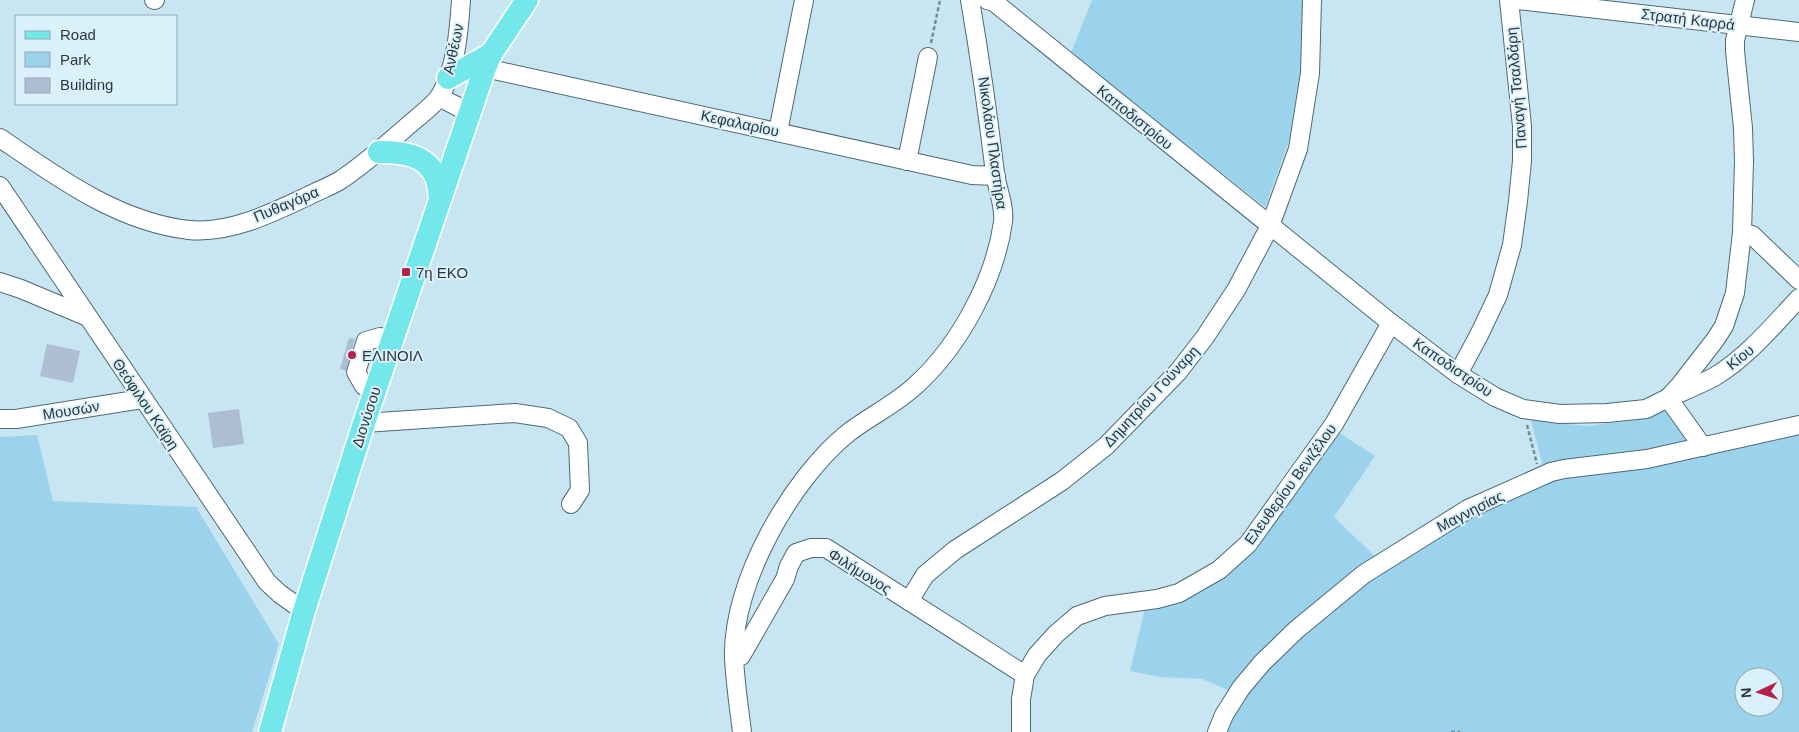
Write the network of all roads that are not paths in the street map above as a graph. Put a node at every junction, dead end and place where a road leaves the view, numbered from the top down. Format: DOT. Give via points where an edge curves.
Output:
graph roads {
  1 [pos="461,0"];
  2 [pos="527,0"];
  3 [pos="804,0"];
  4 [pos="970,0"];
  5 [pos="987,0"];
  6 [pos="1312,0"];
  7 [pos="1509,0"];
  8 [pos="1518,0"];
  9 [pos="1745,0"];
  10 [pos="1629,6"];
  11 [pos="1738,25"];
  12 [pos="1799,32"];
  13 [pos="928,57"];
  14 [pos="488,61"];
  15 [pos="444,88"];
  16 [pos="470,113"];
  17 [pos="778,132"];
  18 [pos="0,138"];
  19 [pos="379,152"];
  20 [pos="907,161"];
  21 [pos="996,176"];
  22 [pos="0,186"];
  23 [pos="440,200"];
  24 [pos="1270,226"];
  25 [pos="1742,233"];
  26 [pos="1799,280"];
  27 [pos="0,282"];
  28 [pos="1799,298"];
  29 [pos="88,318"];
  30 [pos="1391,323"];
  31 [pos="380,338"];
  32 [pos="1458,374"];
  33 [pos="364,386"];
  34 [pos="1668,398"];
  35 [pos="142,399"];
  36 [pos="0,419"];
  37 [pos="364,423"];
  38 [pos="1799,425"];
  39 [pos="1703,447"];
  40 [pos="571,504"];
  41 [pos="908,601"];
  42 [pos="304,611"];
  43 [pos="734,657"];
  44 [pos="1025,675"];
  45 [pos="270,732"];
  46 [pos="742,732"];
  47 [pos="1021,732"];
  48 [pos="1217,732"];
  1 -- 15 [label="street, Ανθέων" via="456,43"];
  2 -- 14 [label="main road, Διονύσου"];
  3 -- 17 [label="street"];
  4 -- 21 [label="street, Νικολάου Πλαστήρα" via="984,77"];
  5 -- 24 [label="street, Καποδιστρίου" via="994,2"];
  6 -- 24 [label="street, Δημητρίου Γούναρη" via="1310,73 1298,149"];
  7 -- 32 [label="street, Παναγή Τσαλδάρη" via="1522,126 1522,161 1512,245 1498,294"];
  8 -- 10 [label="street, Στρατή Καρρά"];
  9 -- 11 [label="street, Καποδιστρίου"];
  10 -- 11 [label="street, Στρατή Καρρά"];
  11 -- 12 [label="street, Στρατή Καρρά"];
  11 -- 25 [label="street, Καποδιστρίου" via="1735,51 1744,145"];
  13 -- 20 [label="street"];
  14 -- 15 [label="main road"];
  14 -- 16 [label="main road, Διονύσου"];
  14 -- 17 [label="street, Κεφαλαρίου"];
  15 -- 16 [label="street"];
  15 -- 19 [label="street, Πυθαγόρα"];
  16 -- 23 [label="main road, Διονύσου"];
  17 -- 20 [label="street, Κεφαλαρίου"];
  18 -- 19 [label="street, Πυθαγόρα" via="115,210 190,230 221,228 268,215 341,180"];
  19 -- 23 [label="main road" via="401,152 423,161 437,179"];
  20 -- 21 [label="street, Κεφαλαρίου" via="972,175"];
  21 -- 43 [label="street, Νικολάου Πλαστήρα" via="1003,211 1002,230 987,278 966,322 916,385 848,434 815,465 781,513 755,561 745,590 738,615"];
  22 -- 29 [label="street, Θεόφιλου Καϊρη"];
  23 -- 37 [label="main road, Διονύσου"];
  24 -- 30 [label="street, Καποδιστρίου"];
  24 -- 41 [label="street, Δημητρίου Γούναρη" via="1236,290 1205,337 1135,418 1062,481 955,550 925,575"];
  25 -- 26 [label="street" via="1752,235"];
  25 -- 34 [label="street, Καποδιστρίου" via="1735,293 1724,326"];
  27 -- 29 [label="street"];
  28 -- 34 [label="street, Κίου" via="1740,358 1704,382"];
  29 -- 35 [label="street, Θεόφιλου Καϊρη"];
  30 -- 32 [label="street, Καποδιστρίου"];
  30 -- 44 [label="street, Ελευθερίου Βενιζέλου" via="1334,424 1248,544 1219,570 1178,593 1105,606 1077,616 1037,655"];
  31 -- 33 [label="street" via="366,341 356,372"];
  32 -- 34 [label="street, Καποδιστρίου" via="1495,397 1523,409 1560,414 1646,409"];
  34 -- 39 [label="street"];
  35 -- 36 [label="street, Μουσών"];
  35 -- 42 [label="street, Θεόφιλου Καϊρη" via="267,582"];
  37 -- 40 [label="street" via="515,413 548,418 569,428 578,443 580,490"];
  37 -- 42 [label="main road, Διονύσου"];
  38 -- 39 [label="street, Μαγνησίας"];
  39 -- 48 [label="street, Μαγνησίας" via="1647,459 1564,469 1468,509 1364,574 1296,630 1241,688"];
  41 -- 43 [label="street, Φιλήμονος" via="826,548 811,548 796,553 785,579 741,656"];
  41 -- 44 [label="street, Φιλήμονος"];
  42 -- 45 [label="main road, Διονύσου"];
  43 -- 46 [label="street, Νικολάου Πλαστήρα"];
  44 -- 47 [label="street, Ελευθερίου Βενιζέλου"];
}
